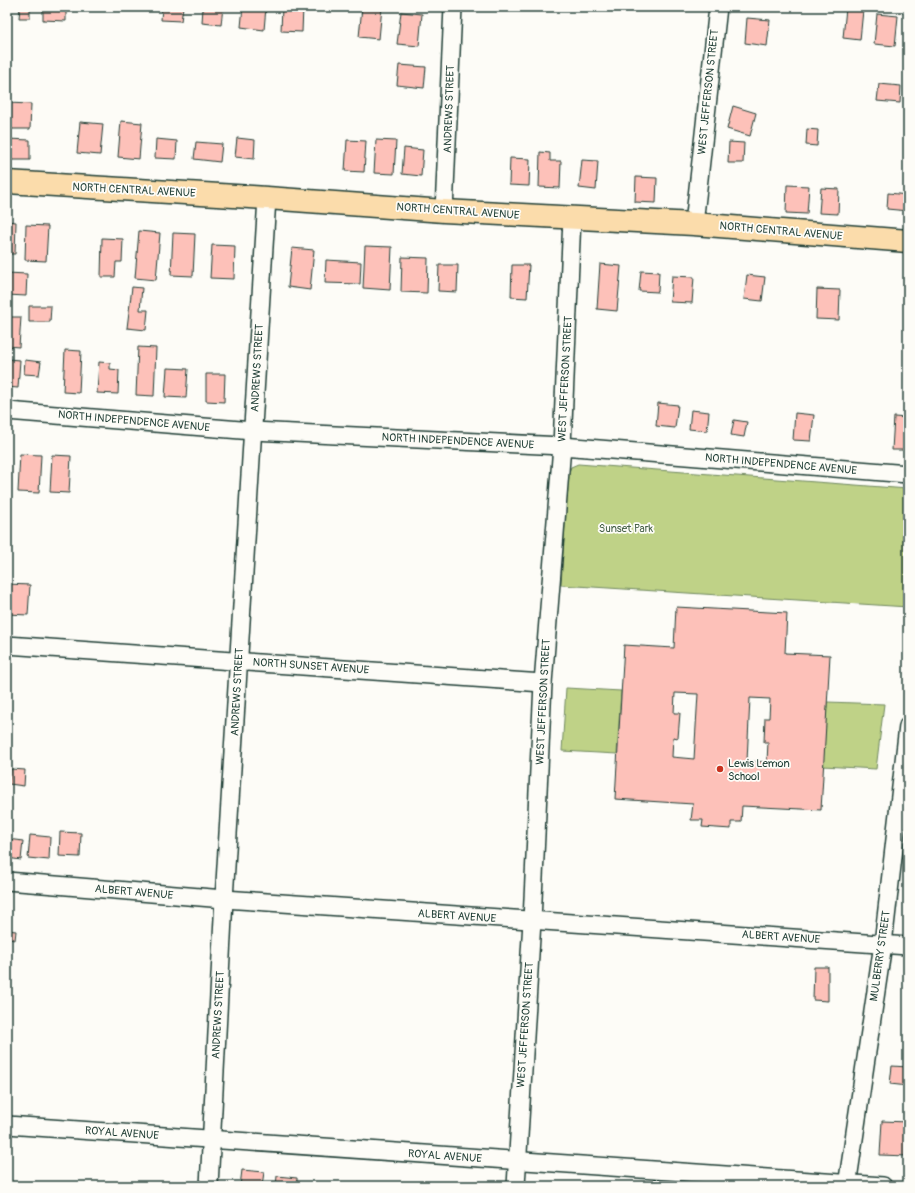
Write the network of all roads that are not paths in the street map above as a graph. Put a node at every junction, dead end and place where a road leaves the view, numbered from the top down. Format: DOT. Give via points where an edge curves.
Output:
graph roads {
  1 [pos="453,7"];
  2 [pos="718,7"];
  3 [pos="7,182"];
  4 [pos="267,198"];
  5 [pos="444,211"];
  6 [pos="572,218"];
  7 [pos="694,224"];
  8 [pos="908,241"];
  9 [pos="7,411"];
  10 [pos="253,431"];
  11 [pos="562,446"];
  12 [pos="908,474"];
  13 [pos="7,645"];
  14 [pos="238,662"];
  15 [pos="543,682"];
  16 [pos="908,726"];
  17 [pos="7,881"];
  18 [pos="224,899"];
  19 [pos="532,921"];
  20 [pos="883,944"];
  21 [pos="908,946"];
  22 [pos="7,1125"];
  23 [pos="211,1139"];
  24 [pos="517,1161"];
  25 [pos="847,1184"];
  26 [pos="209,1186"];
  27 [pos="516,1186"];
  28 [pos="883,1186"];
  1 -- 5 [label="street, ANDREWS STREET"];
  2 -- 7 [label="street, WEST JEFFERSON STREET"];
  3 -- 4 [label="main road, NORTH CENTRAL AVENUE"];
  4 -- 5 [label="main road, NORTH CENTRAL AVENUE"];
  4 -- 10 [label="street, ANDREWS STREET"];
  5 -- 6 [label="main road, NORTH CENTRAL AVENUE"];
  6 -- 7 [label="main road, NORTH CENTRAL AVENUE"];
  6 -- 11 [label="street, WEST JEFFERSON STREET"];
  7 -- 8 [label="main road, NORTH CENTRAL AVENUE"];
  9 -- 10 [label="street, NORTH INDEPENDENCE AVENUE"];
  10 -- 11 [label="street, NORTH INDEPENDENCE AVENUE"];
  10 -- 14 [label="street, ANDREWS STREET"];
  11 -- 12 [label="street, NORTH INDEPENDENCE AVENUE"];
  11 -- 15 [label="street, WEST JEFFERSON STREET"];
  13 -- 14 [label="street, NORTH SUNSET AVENUE"];
  14 -- 15 [label="street, NORTH SUNSET AVENUE"];
  14 -- 18 [label="street, ANDREWS STREET"];
  15 -- 19 [label="street, WEST JEFFERSON STREET"];
  16 -- 20 [label="street, MULBERRY STREET"];
  17 -- 18 [label="street, ALBERT AVENUE"];
  18 -- 19 [label="street, ALBERT AVENUE"];
  18 -- 23 [label="street, ANDREWS STREET"];
  19 -- 20 [label="street, ALBERT AVENUE"];
  19 -- 24 [label="street, WEST JEFFERSON STREET"];
  20 -- 21 [label="street, ALBERT AVENUE"];
  20 -- 25 [label="street, MULBERRY STREET"];
  22 -- 23 [label="street, ROYAL AVENUE"];
  23 -- 24 [label="street, ROYAL AVENUE"];
  23 -- 26 [label="street, ANDREWS STREET"];
  24 -- 25 [label="street, ROYAL AVENUE"];
  24 -- 27 [label="street, WEST JEFFERSON STREET"];
  25 -- 28 [label="street, ROYAL AVENUE"];
}
